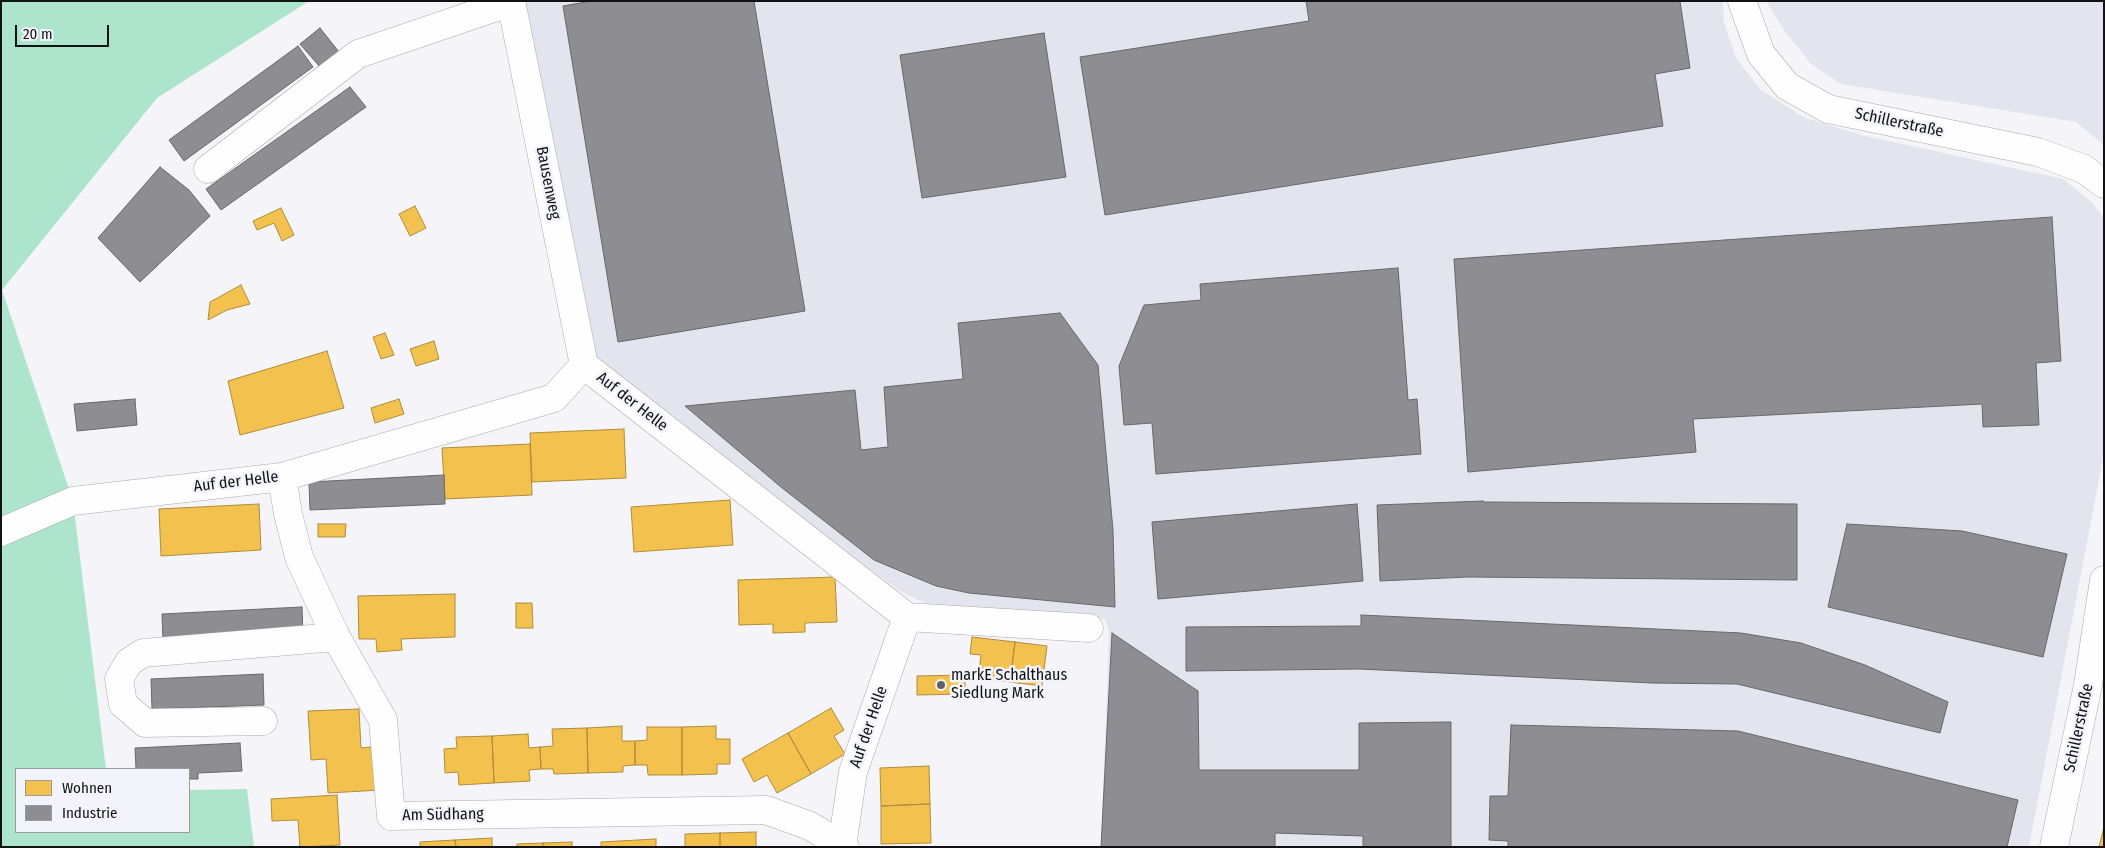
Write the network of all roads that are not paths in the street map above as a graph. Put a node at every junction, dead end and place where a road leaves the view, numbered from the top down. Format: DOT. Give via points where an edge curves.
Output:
graph roads {
  1 [pos="1742,1"];
  2 [pos="511,2"];
  3 [pos="208,169"];
  4 [pos="2104,184"];
  5 [pos="584,365"];
  6 [pos="282,477"];
  7 [pos="1,532"];
  8 [pos="2104,580"];
  9 [pos="907,617"];
  10 [pos="1089,628"];
  11 [pos="336,637"];
  12 [pos="2096,686"];
  13 [pos="263,722"];
  14 [pos="766,810"];
  15 [pos="843,846"];
  16 [pos="2054,847"];
  1 -- 4 [label="street, Schillerstraße" via="1761,54 1786,86 1828,109 2038,152 2084,169"];
  2 -- 3 [label="street" via="358,54"];
  2 -- 5 [label="street, Bausenweg"];
  5 -- 6 [label="street, Auf der Helle" via="554,398"];
  5 -- 9 [label="street, Auf der Helle"];
  6 -- 7 [label="street, Auf der Helle" via="73,501"];
  6 -- 11 [label="street, Am Südhang" via="300,557"];
  8 -- 12 [label="street, Schillerstraße"];
  9 -- 10 [label="street"];
  9 -- 15 [label="street, Auf der Helle" via="853,772"];
  11 -- 13 [label="street" via="142,652 129,662 119,679 123,704 145,723"];
  11 -- 14 [label="street, Am Südhang" via="383,720 392,816"];
  12 -- 16 [label="street, Schillerstraße"];
  14 -- 15 [label="street, Auf der Helle" via="810,826"];
}
